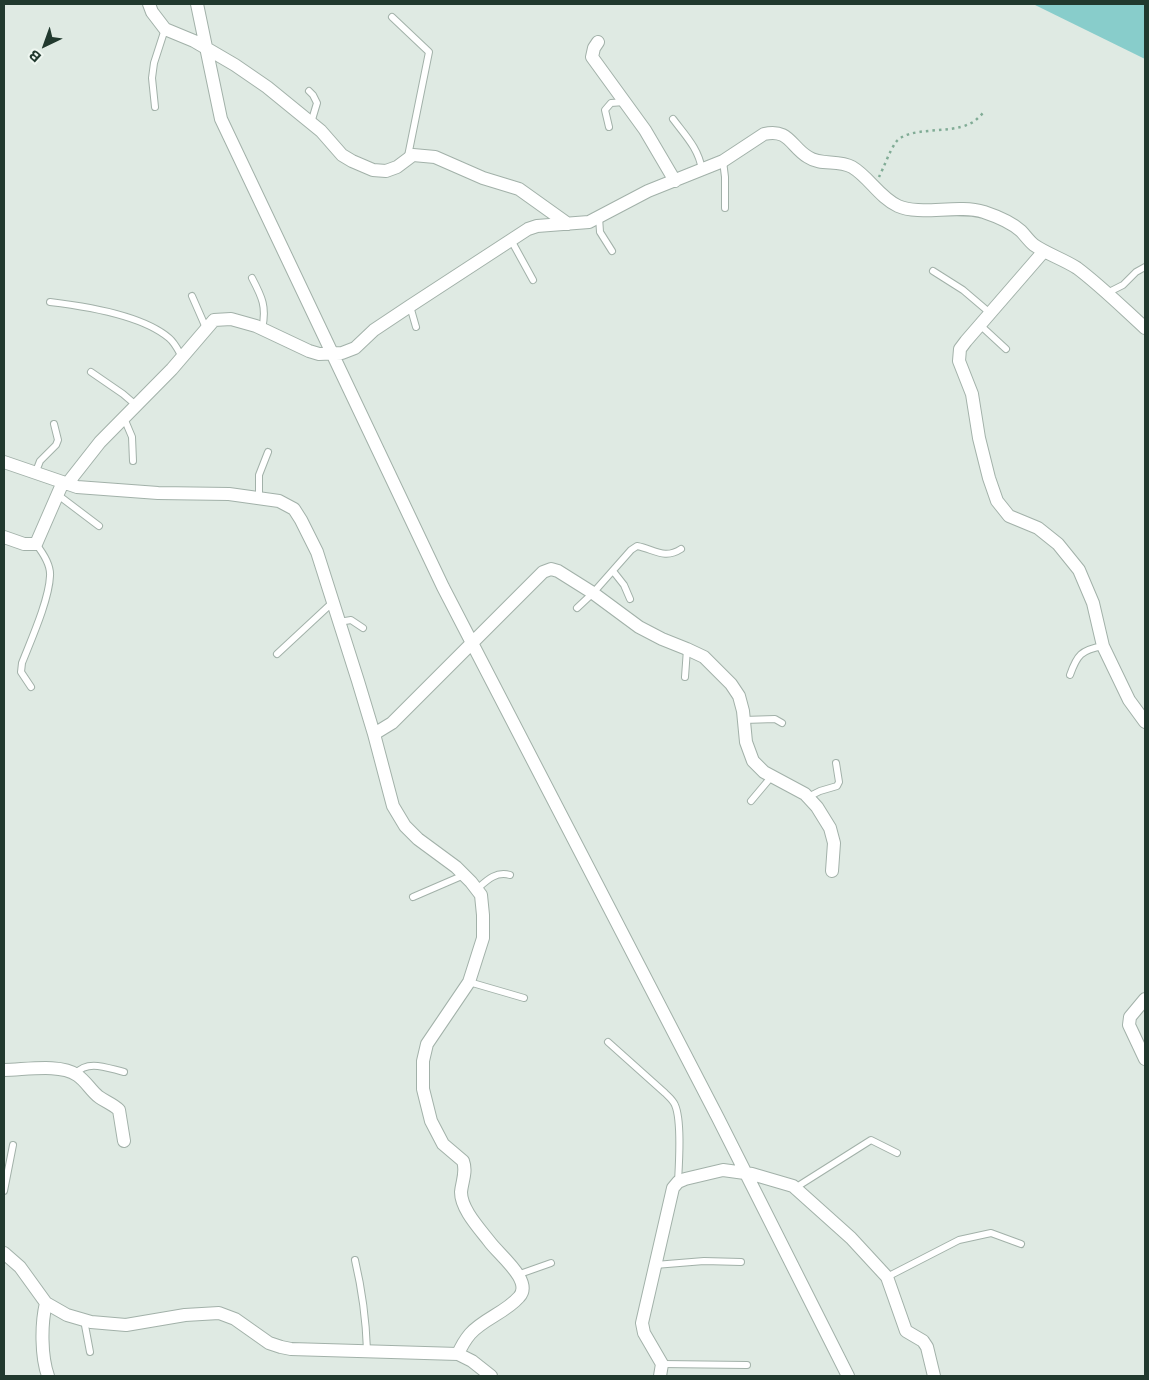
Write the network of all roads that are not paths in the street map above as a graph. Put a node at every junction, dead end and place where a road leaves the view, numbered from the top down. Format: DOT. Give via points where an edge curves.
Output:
graph roads {
  1 [pos="149,4"];
  2 [pos="197,4"];
  3 [pos="392,17"];
  4 [pos="165,29"];
  5 [pos="598,42"];
  6 [pos="206,48"];
  7 [pos="309,91"];
  8 [pos="625,102"];
  9 [pos="155,107"];
  10 [pos="673,119"];
  11 [pos="311,123"];
  12 [pos="609,127"];
  13 [pos="408,158"];
  14 [pos="723,161"];
  15 [pos="702,170"];
  16 [pos="675,181"];
  17 [pos="725,208"];
  18 [pos="599,217"];
  19 [pos="568,224"];
  20 [pos="511,240"];
  21 [pos="612,251"];
  22 [pos="1044,251"];
  23 [pos="1145,267"];
  24 [pos="933,271"];
  25 [pos="252,278"];
  26 [pos="533,280"];
  27 [pos="1107,293"];
  28 [pos="192,296"];
  29 [pos="50,302"];
  30 [pos="410,306"];
  31 [pos="990,312"];
  32 [pos="980,325"];
  33 [pos="416,327"];
  34 [pos="206,328"];
  35 [pos="1145,328"];
  36 [pos="262,329"];
  37 [pos="1006,349"];
  38 [pos="333,354"];
  39 [pos="182,357"];
  40 [pos="91,372"];
  41 [pos="137,406"];
  42 [pos="124,418"];
  43 [pos="54,424"];
  44 [pos="268,452"];
  45 [pos="133,461"];
  46 [pos="4,462"];
  47 [pos="35,474"];
  48 [pos="63,487"];
  49 [pos="259,498"];
  50 [pos="99,526"];
  51 [pos="4,537"];
  52 [pos="36,544"];
  53 [pos="681,549"];
  54 [pos="613,571"];
  55 [pos="593,593"];
  56 [pos="630,599"];
  57 [pos="332,602"];
  58 [pos="577,608"];
  59 [pos="340,626"];
  60 [pos="363,628"];
  61 [pos="472,642"];
  62 [pos="1103,646"];
  63 [pos="687,649"];
  64 [pos="277,654"];
  65 [pos="1070,675"];
  66 [pos="685,677"];
  67 [pos="31,687"];
  68 [pos="744,720"];
  69 [pos="1145,722"];
  70 [pos="782,723"];
  71 [pos="374,734"];
  72 [pos="836,763"];
  73 [pos="772,776"];
  74 [pos="808,797"];
  75 [pos="751,801"];
  76 [pos="832,871"];
  77 [pos="464,875"];
  78 [pos="510,875"];
  79 [pos="477,889"];
  80 [pos="413,897"];
  81 [pos="469,982"];
  82 [pos="524,998"];
  83 [pos="1145,999"];
  84 [pos="608,1042"];
  85 [pos="1145,1059"];
  86 [pos="4,1070"];
  87 [pos="124,1072"];
  88 [pos="75,1074"];
  89 [pos="124,1141"];
  90 [pos="13,1145"];
  91 [pos="897,1154"];
  92 [pos="746,1173"];
  93 [pos="678,1182"];
  94 [pos="795,1188"];
  95 [pos="4,1191"];
  96 [pos="1021,1244"];
  97 [pos="4,1253"];
  98 [pos="356,1260"];
  99 [pos="741,1262"];
  100 [pos="551,1263"];
  101 [pos="655,1265"];
  102 [pos="517,1275"];
  103 [pos="887,1277"];
  104 [pos="46,1303"];
  105 [pos="84,1320"];
  106 [pos="367,1350"];
  107 [pos="90,1352"];
  108 [pos="458,1354"];
  109 [pos="747,1366"];
  110 [pos="661,1370"];
  111 [pos="48,1376"];
  112 [pos="491,1376"];
  113 [pos="848,1376"];
  114 [pos="934,1376"];
  1 -- 4 [label="street"];
  2 -- 6 [label="street"];
  3 -- 13 [label="lane" via="429,52"];
  4 -- 6 [label="street"];
  4 -- 9 [label="lane" via="152,78"];
  5 -- 8 [label="street" via="592,57"];
  6 -- 11 [label="street" via="267,87"];
  6 -- 38 [label="street" via="221,119"];
  7 -- 11 [label="lane" via="317,103"];
  8 -- 12 [label="lane" via="607,106"];
  8 -- 16 [label="street"];
  10 -- 15 [label="lane" via="695,148"];
  11 -- 13 [label="street" via="342,155 373,170 386,171"];
  13 -- 19 [label="street" via="413,155 435,157 510,186 534,198"];
  14 -- 15 [label="street"];
  14 -- 17 [label="lane"];
  14 -- 22 [label="street" via="764,134 778,133 818,162 851,166 898,206 916,210 956,208 982,212 1019,229"];
  15 -- 16 [label="street"];
  16 -- 18 [label="street" via="648,191"];
  18 -- 19 [label="street" via="589,222"];
  18 -- 21 [label="lane" via="600,232"];
  19 -- 20 [label="street" via="537,226"];
  20 -- 26 [label="lane"];
  20 -- 30 [label="street"];
  22 -- 27 [label="street" via="1076,268"];
  22 -- 31 [label="street"];
  23 -- 27 [label="lane"];
  24 -- 31 [label="lane"];
  25 -- 36 [label="lane" via="263,301"];
  27 -- 35 [label="street"];
  28 -- 34 [label="lane"];
  29 -- 39 [label="lane" via="106,312 148,326 170,339"];
  30 -- 33 [label="lane"];
  30 -- 38 [label="street" via="354,348"];
  31 -- 32 [label="street"];
  32 -- 37 [label="lane"];
  32 -- 62 [label="street" via="960,349 959,361 972,394 979,438 996,501 1009,516 1038,528 1058,544 1079,570 1093,603"];
  34 -- 36 [label="street" via="214,320 222,318"];
  34 -- 39 [label="street"];
  36 -- 38 [label="street" via="309,351"];
  38 -- 61 [label="street"];
  39 -- 41 [label="street"];
  40 -- 41 [label="lane"];
  41 -- 42 [label="street"];
  42 -- 45 [label="lane" via="132,438"];
  42 -- 48 [label="street"];
  43 -- 47 [label="lane" via="58,440 40,461"];
  44 -- 49 [label="lane" via="259,475"];
  46 -- 47 [label="street"];
  47 -- 48 [label="street"];
  48 -- 49 [label="street"];
  48 -- 50 [label="lane"];
  48 -- 52 [label="street"];
  49 -- 57 [label="street" via="278,501 294,509 317,552"];
  51 -- 52 [label="street" via="24,544"];
  52 -- 67 [label="lane" via="48,563 50,575 46,597 22,663 21,672"];
  53 -- 54 [label="lane" via="668,554 637,546"];
  54 -- 55 [label="lane"];
  54 -- 56 [label="lane"];
  55 -- 58 [label="lane"];
  55 -- 61 [label="street" via="558,570 547,570"];
  55 -- 63 [label="street" via="639,627"];
  57 -- 59 [label="street"];
  57 -- 64 [label="lane"];
  59 -- 60 [label="lane" via="352,620"];
  59 -- 71 [label="street"];
  61 -- 71 [label="street" via="392,723"];
  61 -- 92 [label="street"];
  62 -- 65 [label="lane" via="1082,653"];
  62 -- 69 [label="street" via="1129,700"];
  63 -- 66 [label="lane"];
  63 -- 68 [label="street" via="704,658 730,684 739,696"];
  68 -- 70 [label="lane" via="775,719"];
  68 -- 73 [label="street" via="746,742 753,761"];
  71 -- 77 [label="street" via="393,806 405,826"];
  72 -- 74 [label="lane" via="837,786"];
  73 -- 74 [label="street"];
  73 -- 75 [label="lane"];
  74 -- 76 [label="street" via="830,828 834,843"];
  77 -- 79 [label="street"];
  77 -- 80 [label="lane"];
  78 -- 79 [label="lane" via="497,874"];
  79 -- 81 [label="street" via="483,904 483,938"];
  81 -- 82 [label="lane"];
  81 -- 102 [label="street" via="427,1044 423,1089 431,1121 439,1137 463,1161 465,1171 461,1193 465,1206"];
  83 -- 85 [label="street" via="1130,1017 1129,1025"];
  84 -- 93 [label="lane" via="665,1093 676,1107"];
  86 -- 88 [label="street" via="59,1069"];
  87 -- 88 [label="lane" via="91,1064"];
  88 -- 89 [label="street" via="100,1098 119,1110"];
  90 -- 95 [label="lane"];
  91 -- 94 [label="lane" via="871,1140"];
  92 -- 93 [label="street" via="723,1170"];
  92 -- 94 [label="street"];
  92 -- 113 [label="street"];
  93 -- 101 [label="street" via="673,1188"];
  94 -- 103 [label="street" via="851,1238"];
  96 -- 103 [label="lane" via="991,1233 959,1240"];
  97 -- 104 [label="street" via="20,1267"];
  98 -- 106 [label="lane"];
  99 -- 101 [label="lane"];
  100 -- 102 [label="lane"];
  101 -- 110 [label="street" via="642,1323"];
  102 -- 108 [label="street" via="523,1290 520,1296 470,1334"];
  103 -- 114 [label="street" via="906,1331 927,1347"];
  104 -- 105 [label="street"];
  104 -- 111 [label="street" via="43,1335"];
  105 -- 106 [label="street" via="126,1326 185,1315 219,1313 281,1347"];
  105 -- 107 [label="lane"];
  106 -- 108 [label="street"];
  108 -- 112 [label="street"];
  109 -- 110 [label="lane"];
}
